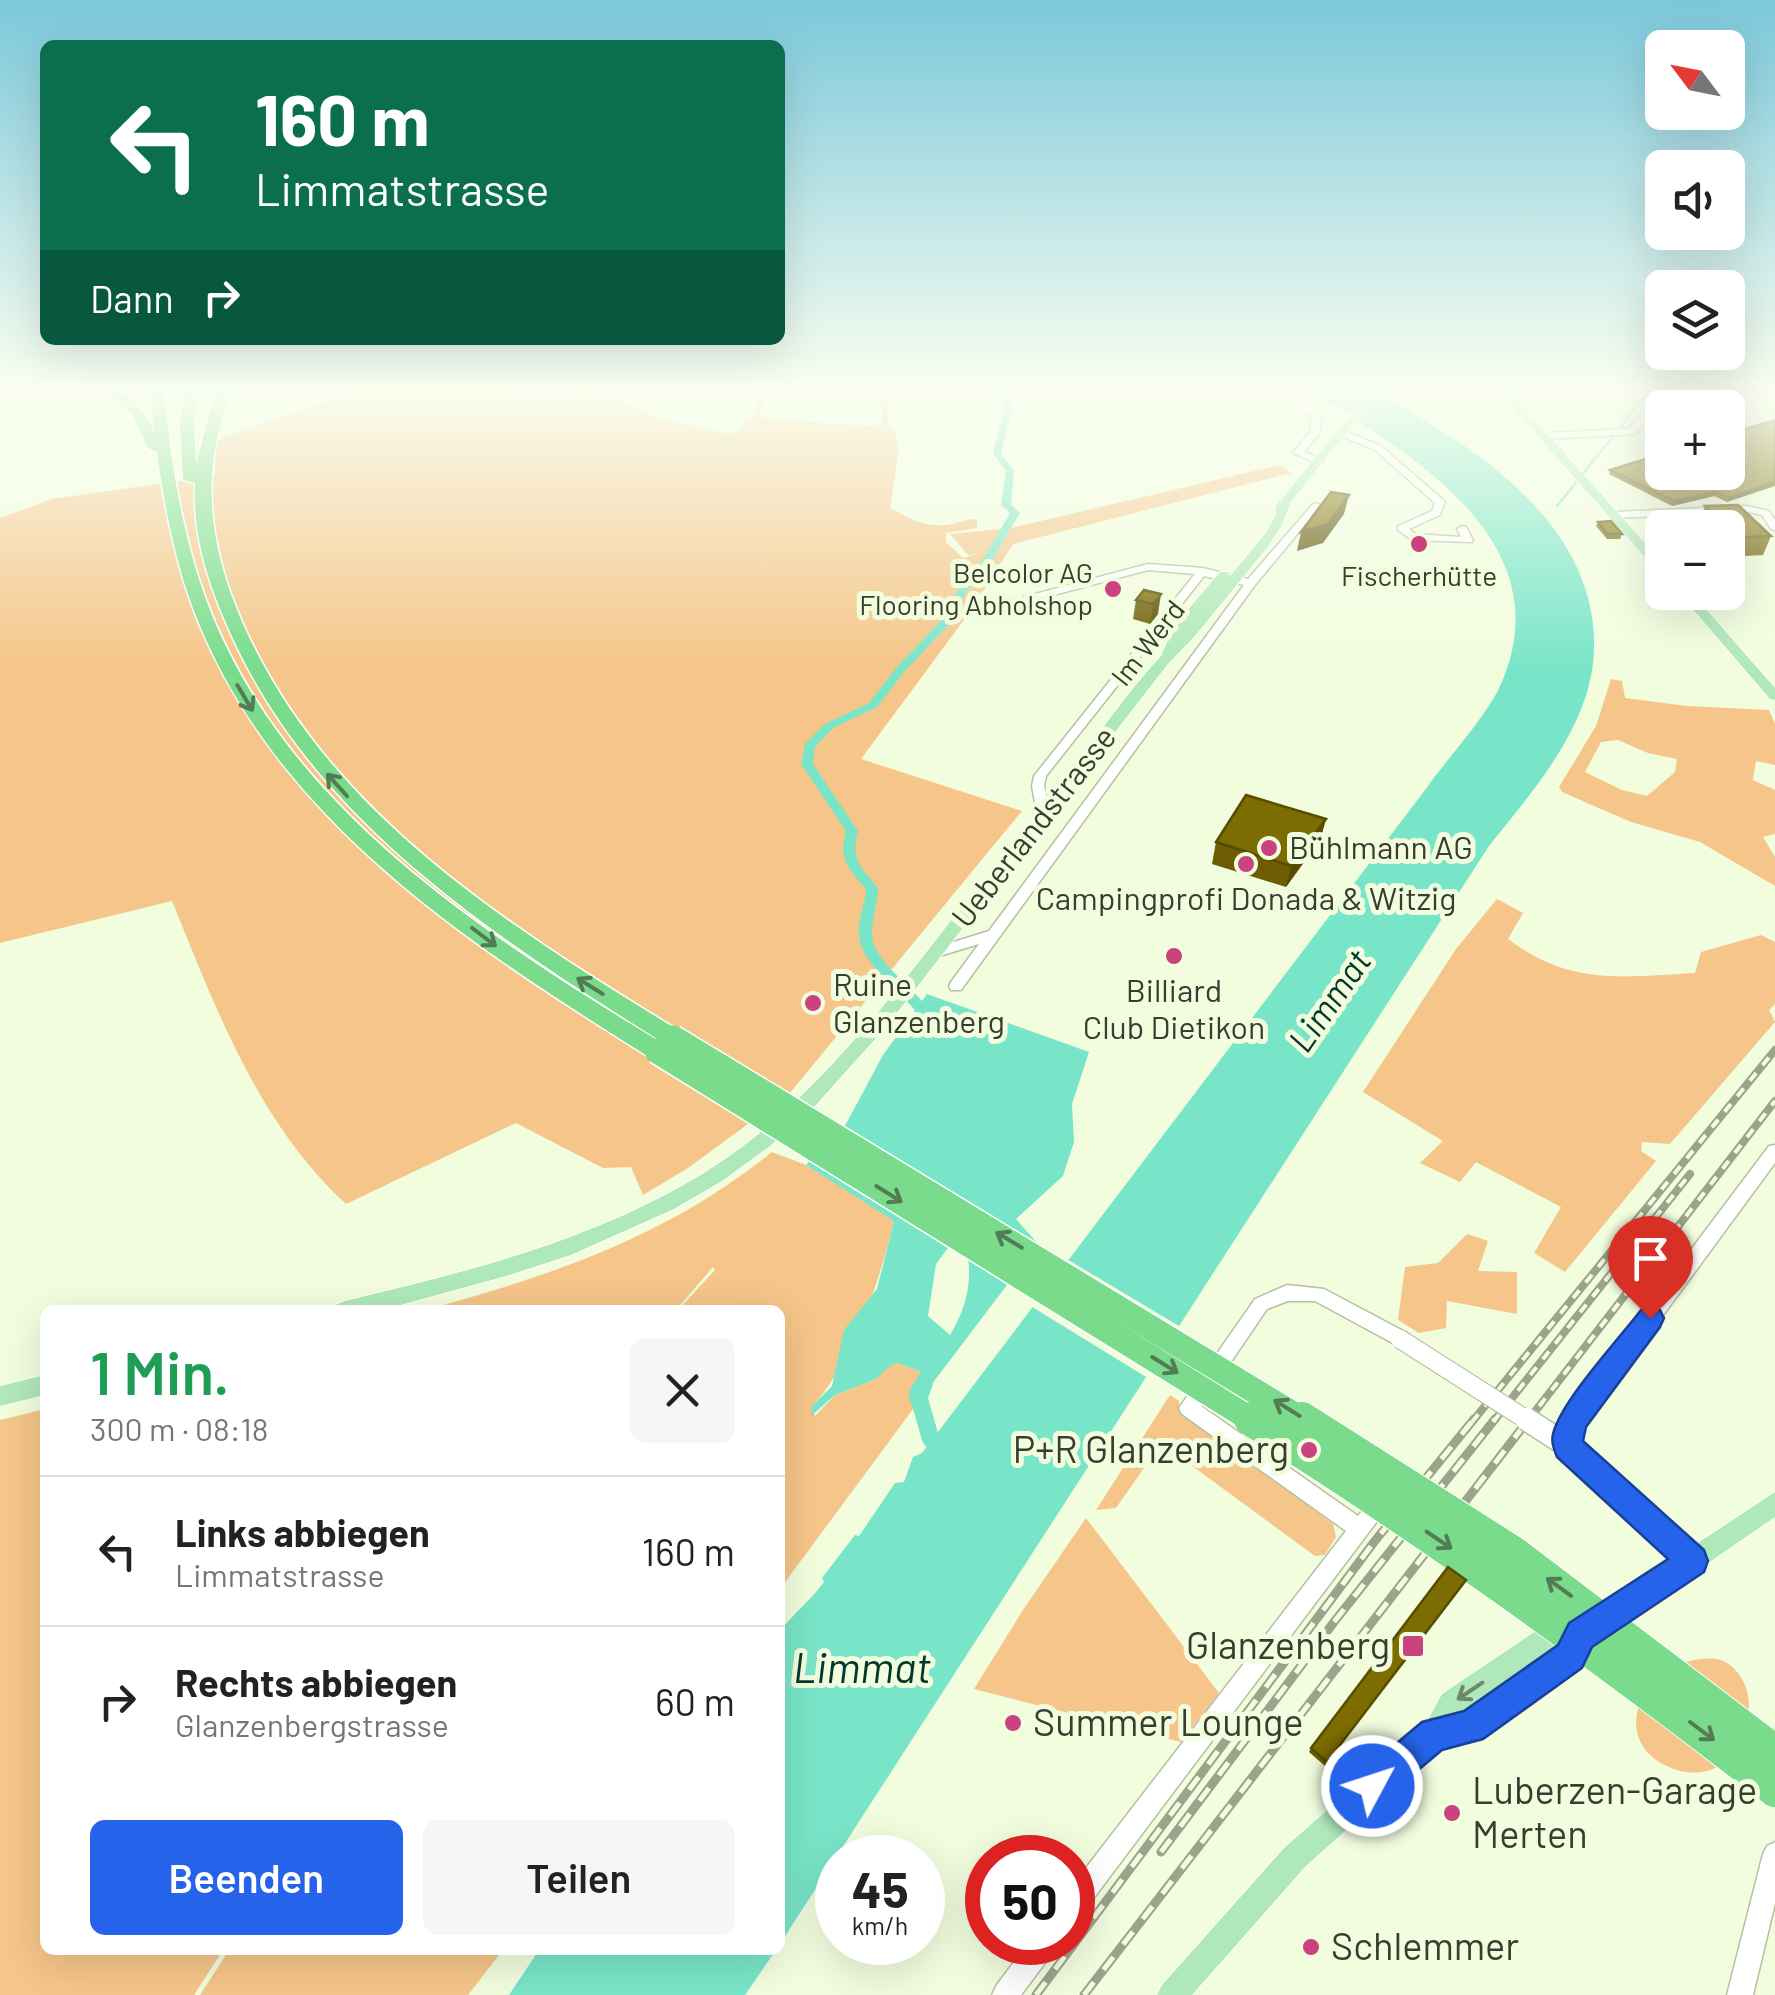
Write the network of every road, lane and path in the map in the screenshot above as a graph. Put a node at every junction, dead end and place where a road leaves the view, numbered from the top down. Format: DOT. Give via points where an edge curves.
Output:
graph roads {
  1 [pos="163,482"];
  2 [pos="172,482"];
  3 [pos="193,482"];
  4 [pos="202,482"];
  5 [pos="1303,482"];
  6 [pos="1417,482"];
  7 [pos="1587,482"];
  8 [pos="1316,506"];
  9 [pos="1614,515"];
  10 [pos="1775,527"];
  11 [pos="1462,530"];
  12 [pos="182,543"];
  13 [pos="1645,550"];
  14 [pos="1204,572"];
  15 [pos="1228,577"];
  16 [pos="1251,583"];
  17 [pos="1700,610"];
  18 [pos="982,611"];
  19 [pos="257,677"];
  20 [pos="1775,696"];
  21 [pos="1044,814"];
  22 [pos="991,935"];
  23 [pos="936,952"];
  24 [pos="956,986"];
  25 [pos="665,1044"];
  26 [pos="1775,1152"];
  27 [pos="366,1305"];
  28 [pos="40,1386"];
  29 [pos="0,1396"];
  30 [pos="1564,1444"];
  31 [pos="1406,1474"];
  32 [pos="1775,1503"];
  33 [pos="1360,1529"];
  34 [pos="1692,1561"];
  35 [pos="1775,1752"];
  36 [pos="1775,1790"];
  37 [pos="1775,1854"];
  38 [pos="1095,1876"];
  39 [pos="1027,1965"];
  40 [pos="1004,1995"];
  41 [pos="1172,1995"];
  42 [pos="1740,1995"];
  1 -- 12 [label="highway"];
  2 -- 12 [label="highway"];
  3 -- 19 [label="highway" via="200,545 231,638"];
  4 -- 19 [label="highway" via="200,505 215,576"];
  5 -- 15 [label="main road, Ueberlandstrasse" via="1265,522"];
  6 -- 11 [label="street" via="1440,502 1436,513 1402,528 1407,534 1468,540"];
  7 -- 9 [label="main road"];
  8 -- 16 [label="street"];
  9 -- 10 [label="street" via="1747,509 1765,513"];
  9 -- 13 [label="main road"];
  12 -- 25 [label="highway, one-way" via="234,680 318,795 382,858 475,931"];
  14 -- 15 [label="street"];
  14 -- 18 [label="street" via="1148,567"];
  14 -- 21 [label="street, Im Werd" via="1040,776"];
  15 -- 16 [label="street"];
  15 -- 21 [label="main road, Ueberlandstrasse" via="1184,643"];
  16 -- 22 [label="street"];
  17 -- 20 [label="main road"];
  25 -- 19 [label="highway, one-way" via="412,857 320,766"];
  21 -- 23 [label="main road, Ueberlandstrasse"];
  22 -- 23 [label="street"];
  22 -- 24 [label="street"];
  23 -- 27 [label="main road, Ueberlandstrasse" via="832,1078 750,1152 654,1210 563,1250"];
  35 -- 25 [label="highway, one-way, bridge" via="1513,1554 1377,1465"];
  25 -- 36 [label="highway, one-way, bridge" via="1355,1484 1610,1661"];
  26 -- 30 [label="street" via="1576,1418"];
  28 -- 29 [label="main road"];
  30 -- 33 [label="street, bridge" via="1318,1294 1287,1293 1261,1304 1189,1408"];
  30 -- 34 [label="street"];
  31 -- 33 [label="street"];
  32 -- 34 [label="main road"];
  33 -- 38 [label="street"];
  34 -- 41 [label="main road" via="1581,1635 1570,1657 1471,1727 1434,1734 1306,1846"];
  37 -- 42 [label="street"];
  39 -- 40 [label="street"];
}
